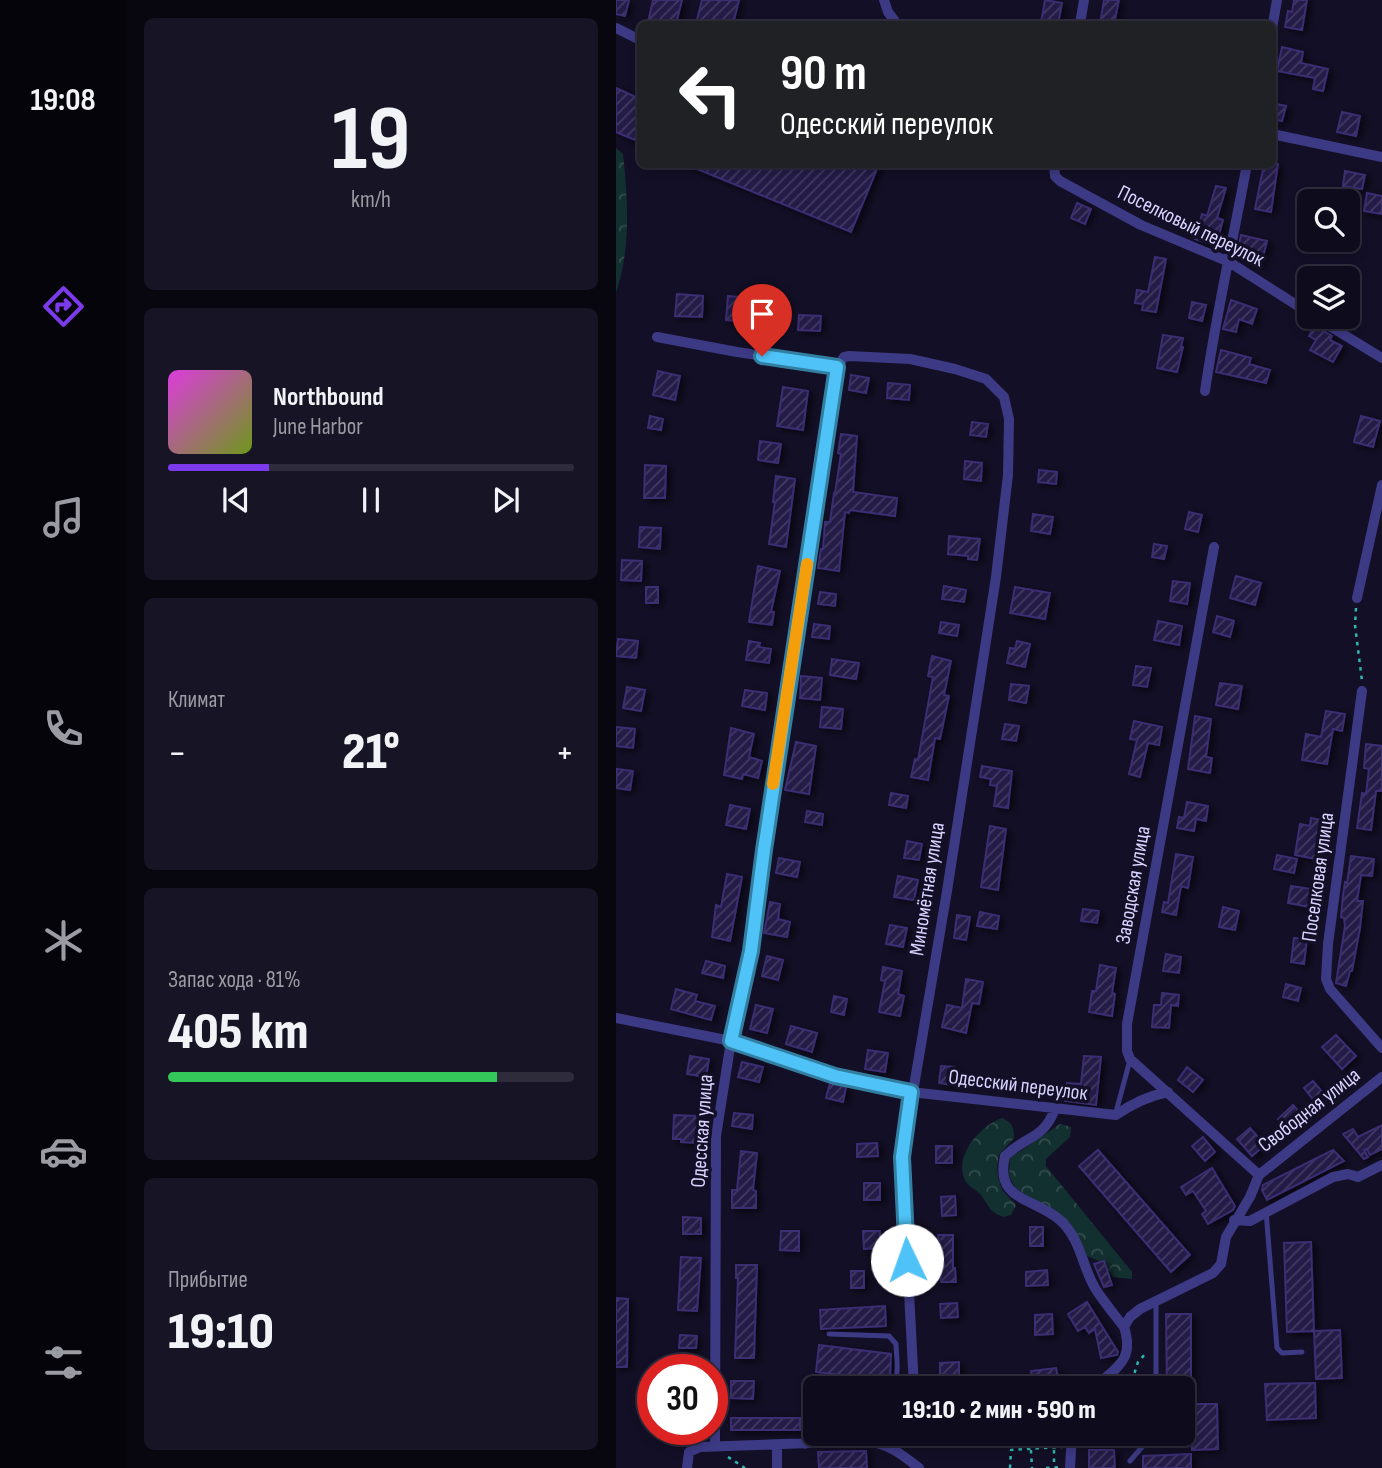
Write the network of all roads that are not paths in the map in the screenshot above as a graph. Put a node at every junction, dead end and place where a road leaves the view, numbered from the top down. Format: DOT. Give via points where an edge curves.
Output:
graph roads {
  1 [pos="884,0"];
  2 [pos="1084,0"];
  3 [pos="1278,0"];
  4 [pos="893,21"];
  5 [pos="1080,21"];
  6 [pos="1274,21"];
  7 [pos="616,28"];
  8 [pos="637,38"];
  9 [pos="1276,135"];
  10 [pos="1382,158"];
  11 [pos="1246,168"];
  12 [pos="1054,170"];
  13 [pos="1229,262"];
  14 [pos="1297,305"];
  15 [pos="1335,329"];
  16 [pos="657,337"];
  17 [pos="1382,358"];
  18 [pos="837,367"];
  19 [pos="1205,391"];
  20 [pos="1382,485"];
  21 [pos="1214,547"];
  22 [pos="1357,598"];
  23 [pos="1362,691"];
  24 [pos="616,1018"];
  25 [pos="731,1041"];
  26 [pos="1382,1048"];
  27 [pos="1130,1059"];
  28 [pos="1382,1077"];
  29 [pos="911,1092"];
  30 [pos="1168,1092"];
  31 [pos="1055,1109"];
  32 [pos="1115,1115"];
  33 [pos="1382,1166"];
  34 [pos="1259,1175"];
  35 [pos="1266,1211"];
  36 [pos="1234,1220"];
  37 [pos="1156,1301"];
  38 [pos="1124,1327"];
  39 [pos="829,1334"];
  40 [pos="1302,1353"];
  41 [pos="897,1376"];
  42 [pos="913,1376"];
  43 [pos="1109,1376"];
  44 [pos="1157,1376"];
  45 [pos="803,1444"];
  46 [pos="777,1445"];
  47 [pos="715,1446"];
  48 [pos="886,1446"];
  49 [pos="1072,1446"];
  50 [pos="1143,1446"];
  51 [pos="1130,1461"];
  52 [pos="687,1468"];
  53 [pos="777,1468"];
  54 [pos="919,1468"];
  55 [pos="1070,1468"];
  1 -- 4 [label="street"];
  2 -- 5 [label="street"];
  3 -- 6 [label="street"];
  7 -- 8 [label="street"];
  9 -- 10 [label="street"];
  11 -- 13 [label="street"];
  12 -- 13 [label="street, Поселковый переулок" via="1059,181 1141,225"];
  13 -- 14 [label="street, Поселковый переулок"];
  13 -- 19 [label="street"];
  15 -- 17 [label="street"];
  16 -- 18 [label="street"];
  18 -- 25 [label="street, Одесская улица" via="751,951"];
  18 -- 29 [label="street, Миномётная улица" via="849,356 910,359 955,369 986,379 1004,397 1009,419 996,577"];
  20 -- 22 [label="street"];
  21 -- 27 [label="street, Заводская улица" via="1128,1024"];
  23 -- 26 [label="street, Поселковая улица" via="1326,979"];
  24 -- 25 [label="street, Одесский переулок"];
  25 -- 29 [label="street, Одесский переулок" via="835,1076"];
  25 -- 47 [label="street, Одесская улица" via="716,1136"];
  27 -- 30 [label="street"];
  27 -- 32 [label="lane"];
  28 -- 34 [label="street, Свободная улица"];
  29 -- 31 [label="street, Одесский переулок"];
  29 -- 42 [label="street, Миномётная улица" via="902,1157"];
  30 -- 32 [label="street, Одесский переулок" via="1150,1095"];
  30 -- 34 [label="street"];
  31 -- 32 [label="street, Одесский переулок"];
  31 -- 38 [label="street" via="1043,1131 1005,1156 1002,1178 1009,1190 1052,1215 1076,1239 1096,1291"];
  33 -- 35 [label="street" via="1358,1177 1333,1177"];
  34 -- 36 [label="street, Свободная улица"];
  35 -- 36 [label="street" via="1250,1221"];
  35 -- 40 [label="lane" via="1277,1348 1282,1353"];
  36 -- 37 [label="street, Свободная улица" via="1221,1264 1213,1273"];
  37 -- 38 [label="street, Свободная улица" via="1133,1313"];
  37 -- 44 [label="lane"];
  38 -- 43 [label="street" via="1127,1352"];
  39 -- 41 [label="lane" via="889,1336 896,1344"];
  45 -- 46 [label="street"];
  46 -- 47 [label="street"];
  46 -- 53 [label="street"];
  47 -- 52 [label="street" via="694,1449"];
  48 -- 54 [label="street"];
  49 -- 55 [label="street"];
  50 -- 51 [label="lane"];
}
